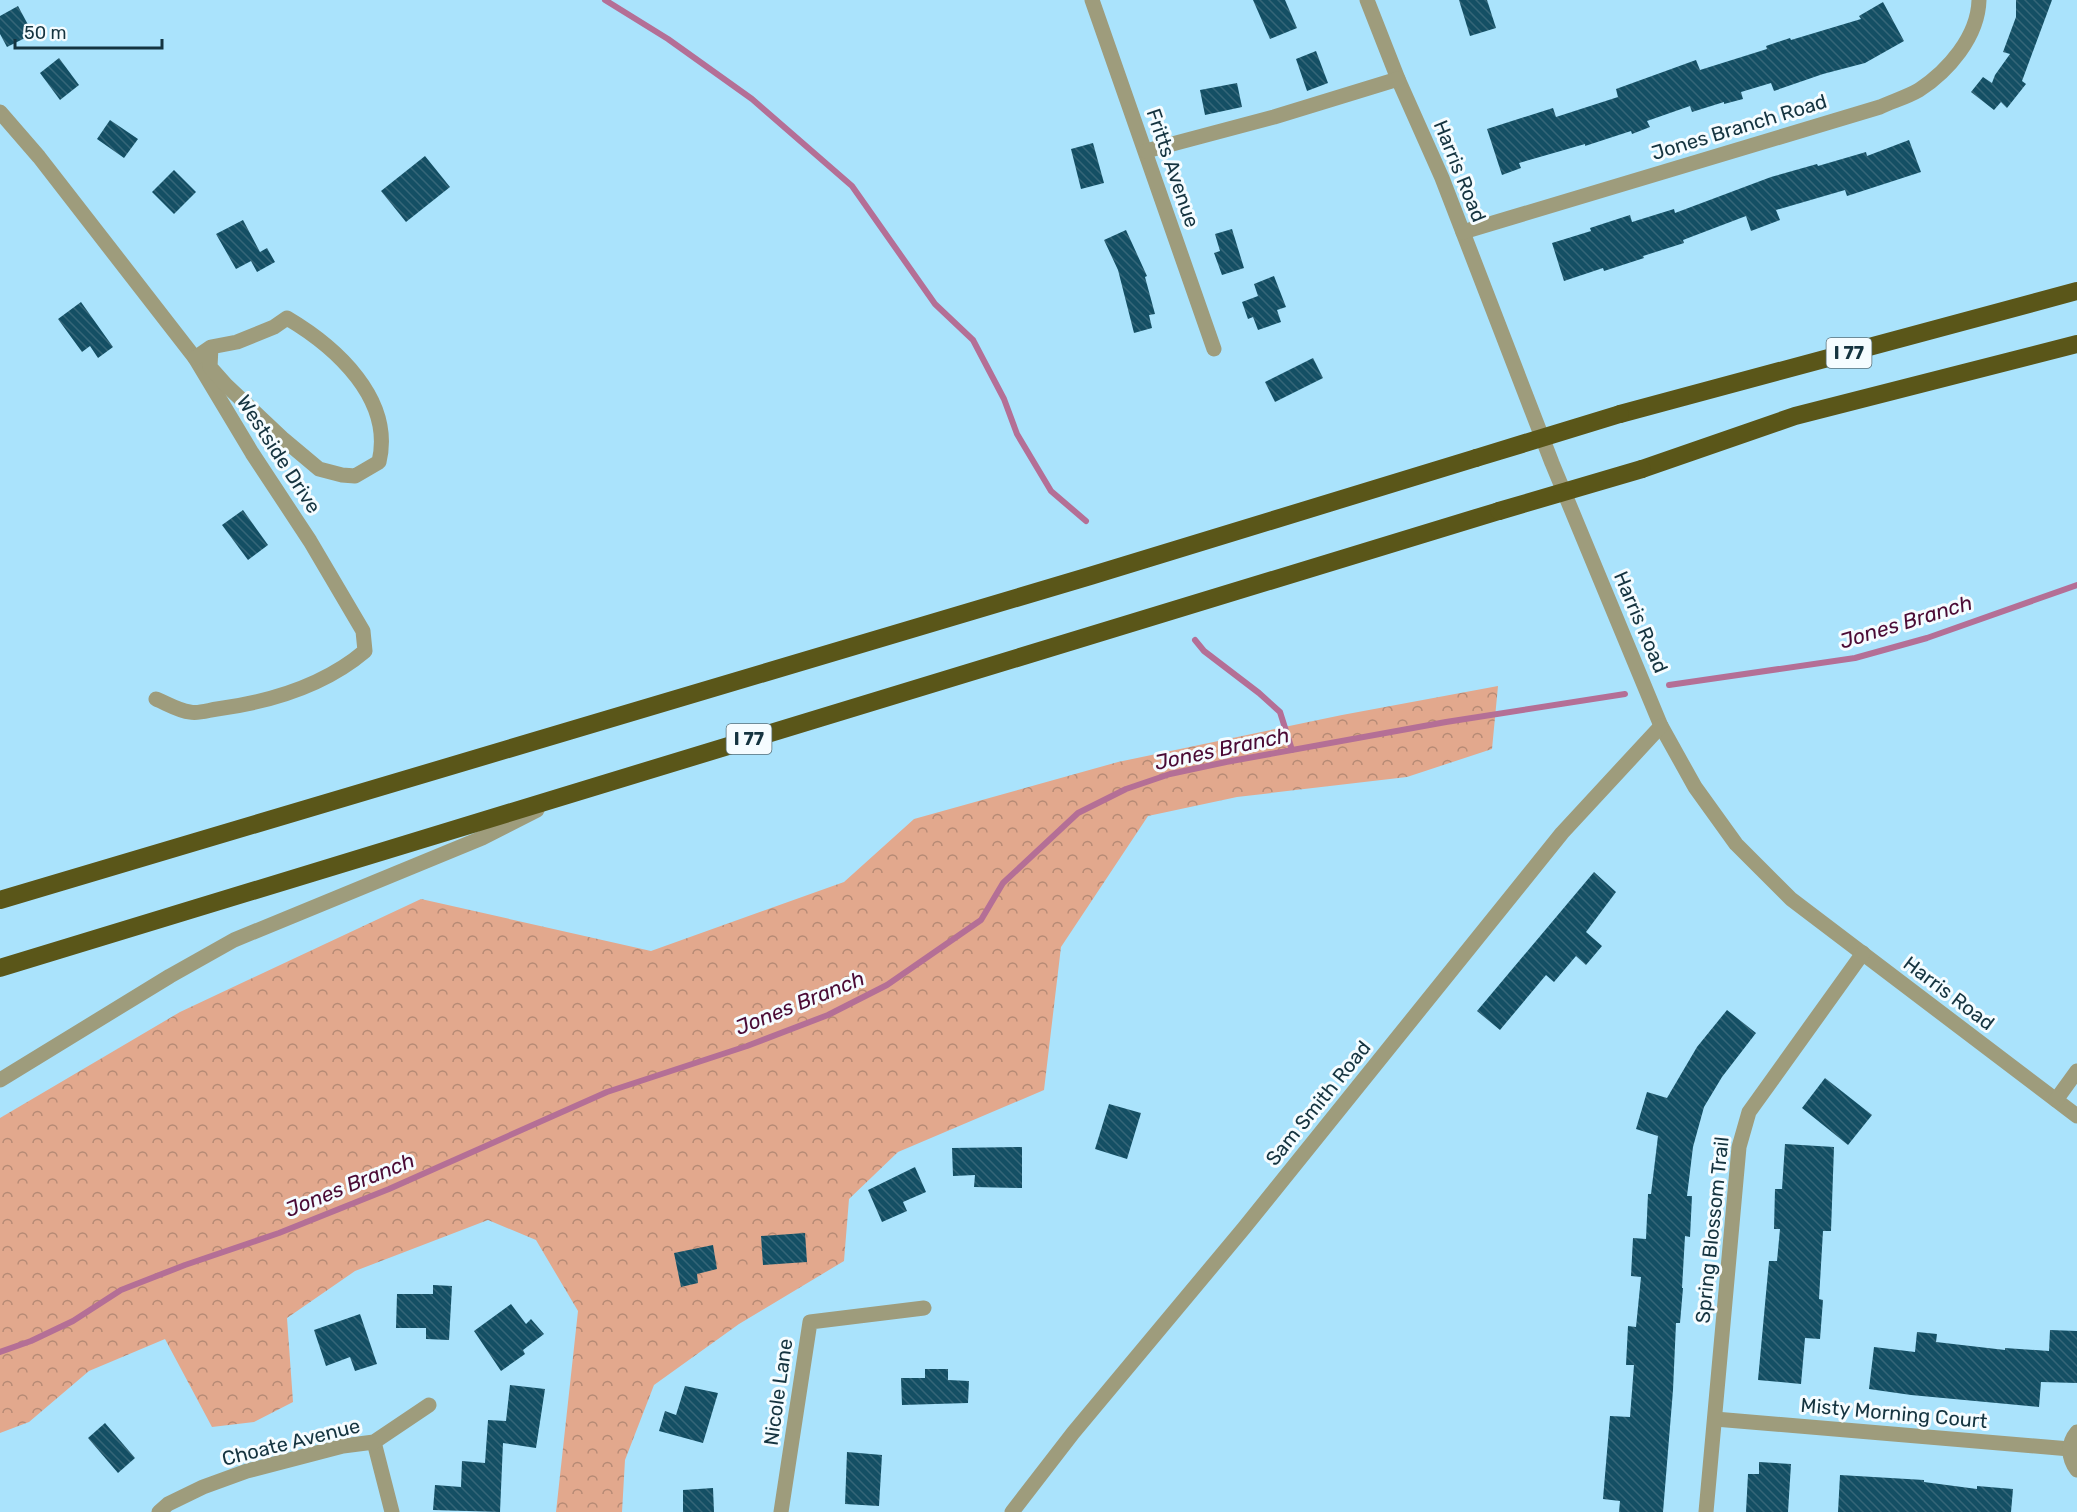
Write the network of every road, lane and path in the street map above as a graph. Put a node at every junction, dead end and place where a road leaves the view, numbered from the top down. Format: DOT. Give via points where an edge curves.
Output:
graph roads {
  1 [pos="1092,0"];
  2 [pos="1367,0"];
  3 [pos="1979,0"];
  4 [pos="1398,79"];
  5 [pos="0,112"];
  6 [pos="1146,151"];
  7 [pos="1462,232"];
  8 [pos="2077,291"];
  9 [pos="2077,344"];
  10 [pos="1214,350"];
  11 [pos="211,353"];
  12 [pos="195,358"];
  13 [pos="156,699"];
  14 [pos="1661,726"];
  15 [pos="569,794"];
  16 [pos="0,900"];
  17 [pos="1863,954"];
  18 [pos="0,968"];
  19 [pos="2077,1071"];
  20 [pos="0,1080"];
  21 [pos="2056,1100"];
  22 [pos="2077,1116"];
  23 [pos="924,1308"];
  24 [pos="429,1405"];
  25 [pos="1715,1419"];
  26 [pos="2077,1432"];
  27 [pos="374,1442"];
  28 [pos="2070,1449"];
  29 [pos="2077,1470"];
  30 [pos="159,1512"];
  31 [pos="392,1512"];
  32 [pos="781,1512"];
  33 [pos="1012,1512"];
  34 [pos="1706,1512"];
  1 -- 6 [label="street, Fritts Avenue"];
  2 -- 4 [label="street, Harris Road"];
  3 -- 7 [label="street, Jones Branch Road" via="1967,41 1945,70 1918,90 1880,106"];
  4 -- 6 [label="street"];
  4 -- 7 [label="street, Harris Road"];
  5 -- 12 [label="street, Westside Drive"];
  6 -- 10 [label="street, Fritts Avenue"];
  7 -- 14 [label="street, Harris Road"];
  8 -- 16 [label="highway, I 77, bridge" via="1620,414"];
  9 -- 15 [label="highway, I 77, bridge" via="1795,416 1642,469"];
  11 -- 11 [label="street" via="210,367 226,385 319,469 355,476 379,462 382,448 378,414 361,382 332,349 301,326 287,318"];
  11 -- 12 [label="street"];
  12 -- 13 [label="street, Westside Drive" via="363,631 365,651 334,674 242,706 190,713"];
  14 -- 17 [label="street, Harris Road" via="1695,787 1736,844 1791,899"];
  14 -- 33 [label="street, Sam Smith Road" via="1562,833"];
  15 -- 18 [label="highway, I 77"];
  15 -- 20 [label="street" via="482,838 234,940"];
  17 -- 21 [label="street, Harris Road"];
  17 -- 25 [label="street, Spring Blossom Trail" via="1749,1112 1739,1147"];
  19 -- 21 [label="street"];
  21 -- 22 [label="street, Harris Road"];
  23 -- 32 [label="street, Nicole Lane" via="810,1322"];
  24 -- 27 [label="street, Choate Avenue"];
  25 -- 28 [label="street, Misty Morning Court"];
  25 -- 34 [label="street, Spring Blossom Trail"];
  26 -- 28 [label="street"];
  27 -- 30 [label="street, Choate Avenue" via="343,1446 247,1471 203,1487"];
  27 -- 31 [label="street"];
  28 -- 29 [label="street"];
}
